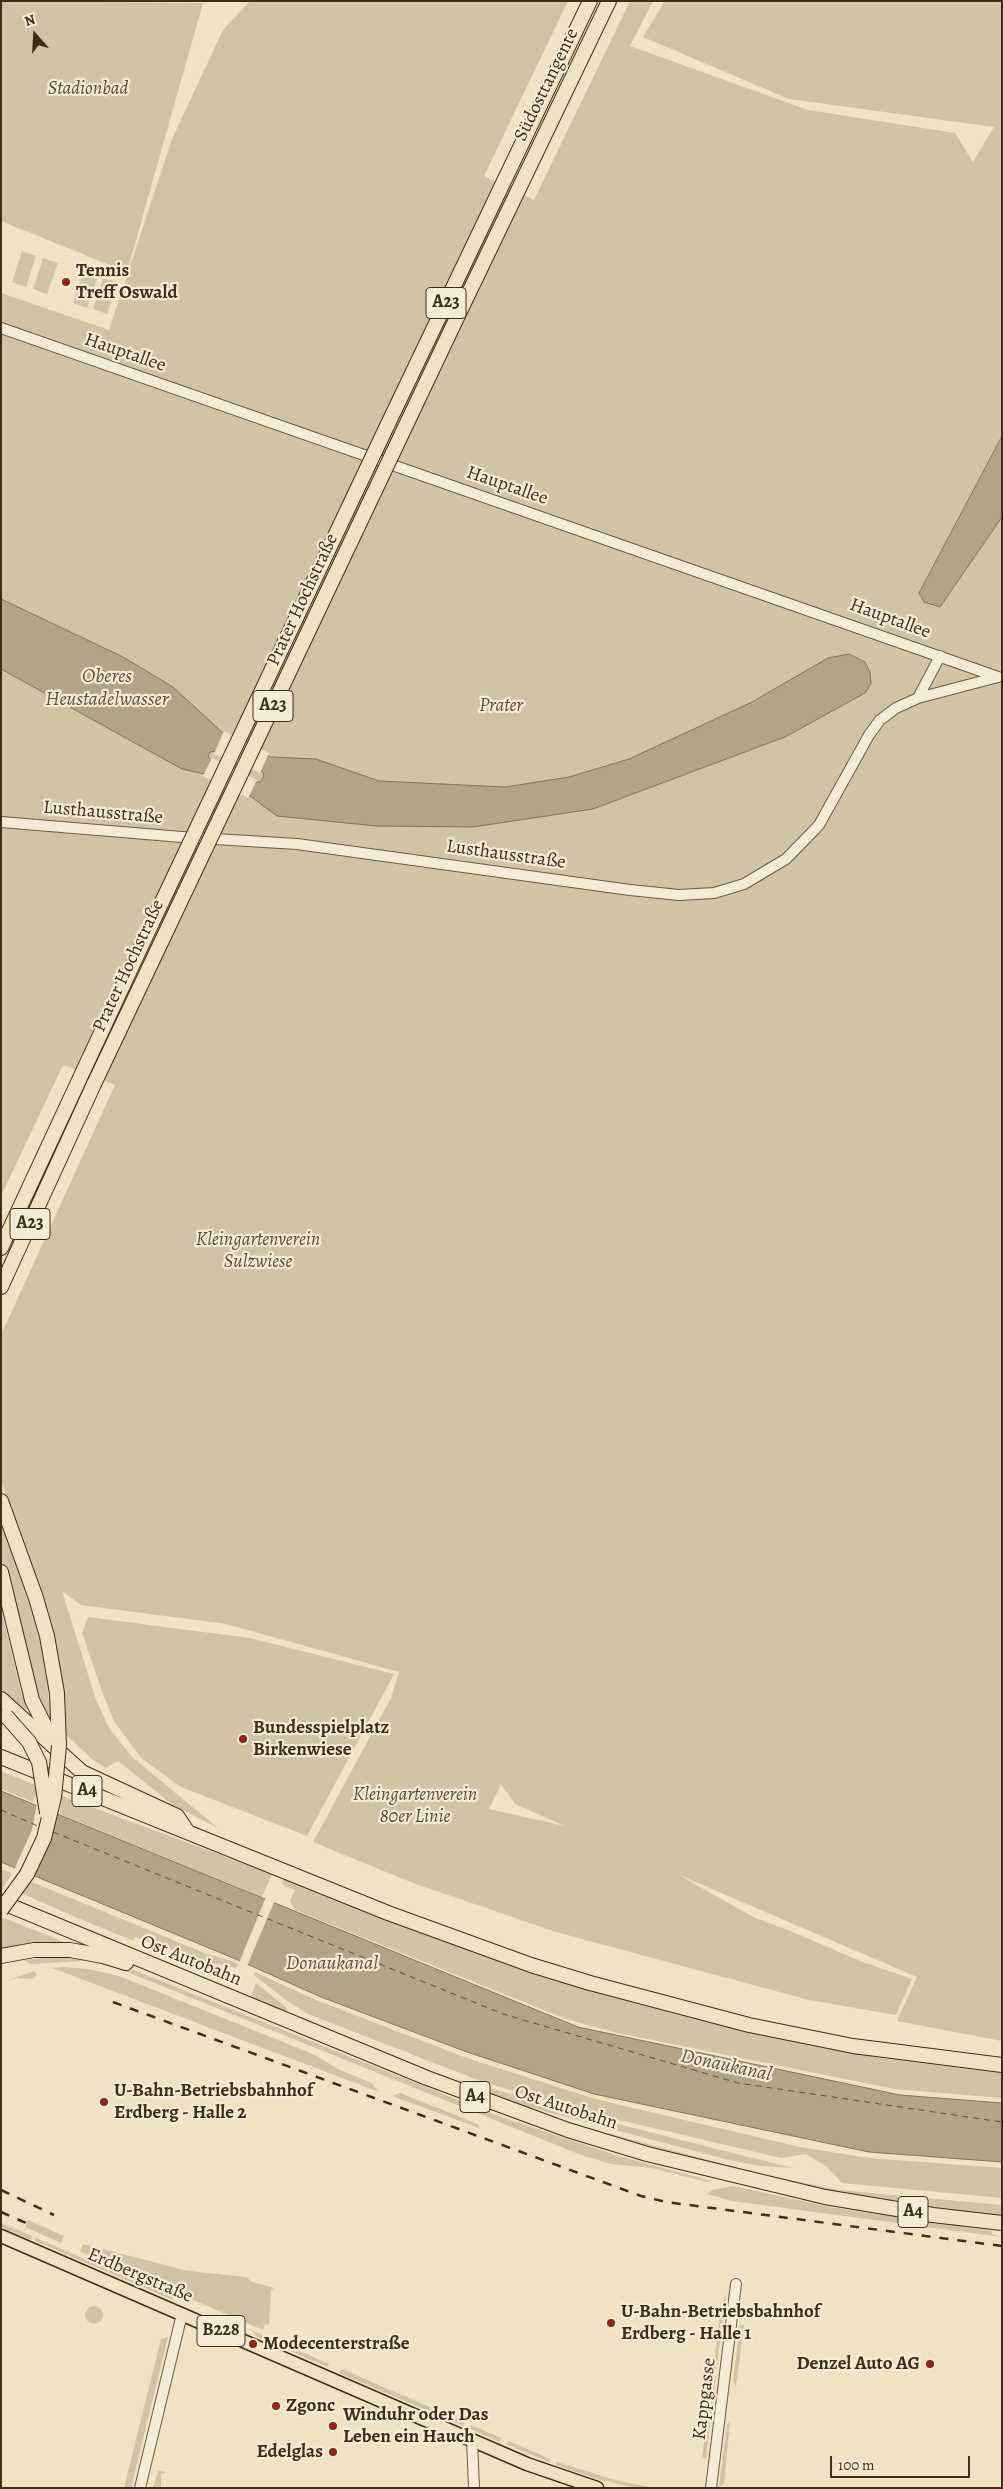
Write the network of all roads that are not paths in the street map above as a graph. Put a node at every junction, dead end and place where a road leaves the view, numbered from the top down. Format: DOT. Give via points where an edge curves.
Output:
graph roads {
  1 [pos="590,1"];
  2 [pos="609,1"];
  3 [pos="504,179"];
  4 [pos="519,186"];
  5 [pos="1,328"];
  6 [pos="940,656"];
  7 [pos="1000,678"];
  8 [pos="918,698"];
  9 [pos="1,822"];
  10 [pos="1,1248"];
  11 [pos="1,1287"];
  12 [pos="1,1501"];
  13 [pos="1,1572"];
  14 [pos="1,1699"];
  15 [pos="4,1715"];
  16 [pos="58,1752"];
  17 [pos="1,1758"];
  18 [pos="48,1824"];
  19 [pos="187,1831"];
  20 [pos="1,1902"];
  21 [pos="1,1910"];
  22 [pos="1,1956"];
  23 [pos="163,1970"];
  24 [pos="1002,2065"];
  25 [pos="1002,2223"];
  26 [pos="1,2236"];
  27 [pos="736,2284"];
  28 [pos="182,2314"];
  29 [pos="472,2440"];
  30 [pos="140,2488"];
  31 [pos="474,2488"];
  32 [pos="597,2488"];
  33 [pos="711,2488"];
  1 -- 3 [label="highway, Südosttangente / A23"];
  2 -- 4 [label="highway, Südosttangente / A23"];
  3 -- 10 [label="highway, Prater Hochstraße / A23, bridge"];
  4 -- 11 [label="highway, Prater Hochstraße / A23, bridge"];
  5 -- 6 [label="street, Hauptallee"];
  6 -- 7 [label="street, Hauptallee"];
  6 -- 8 [label="street"];
  7 -- 8 [label="street, Lusthausstraße"];
  8 -- 9 [label="street, Lusthausstraße" via="880,720 819,825 786,859 744,884 714,893 679,896 298,844"];
  12 -- 18 [label="highway, bridge" via="33,1590 53,1662 59,1717 58,1768"];
  13 -- 16 [label="highway" via="32,1700"];
  14 -- 16 [label="highway"];
  15 -- 18 [label="highway, bridge" via="29,1742 39,1762"];
  16 -- 19 [label="highway" via="91,1777 177,1816"];
  17 -- 19 [label="highway, A4"];
  18 -- 21 [label="highway, bridge" via="27,1874"];
  19 -- 24 [label="highway, A4" via="397,1917 590,1983 749,2025 853,2046"];
  20 -- 23 [label="highway, Ost Autobahn / A4"];
  21 -- 23 [label="highway"];
  22 -- 23 [label="highway" via="34,1950 70,1950 103,1956 153,1972"];
  23 -- 25 [label="highway, Ost Autobahn / A4" via="436,2082 568,2130 638,2151 825,2197"];
  26 -- 28 [label="main road, Erdbergstraße / B228"];
  27 -- 33 [label="street, Kappgasse"];
  28 -- 29 [label="main road, Erdbergstraße / B228"];
  28 -- 30 [label="street"];
  29 -- 31 [label="street"];
  29 -- 32 [label="main road, Erdbergstraße / B228" via="548,2473"];
}
